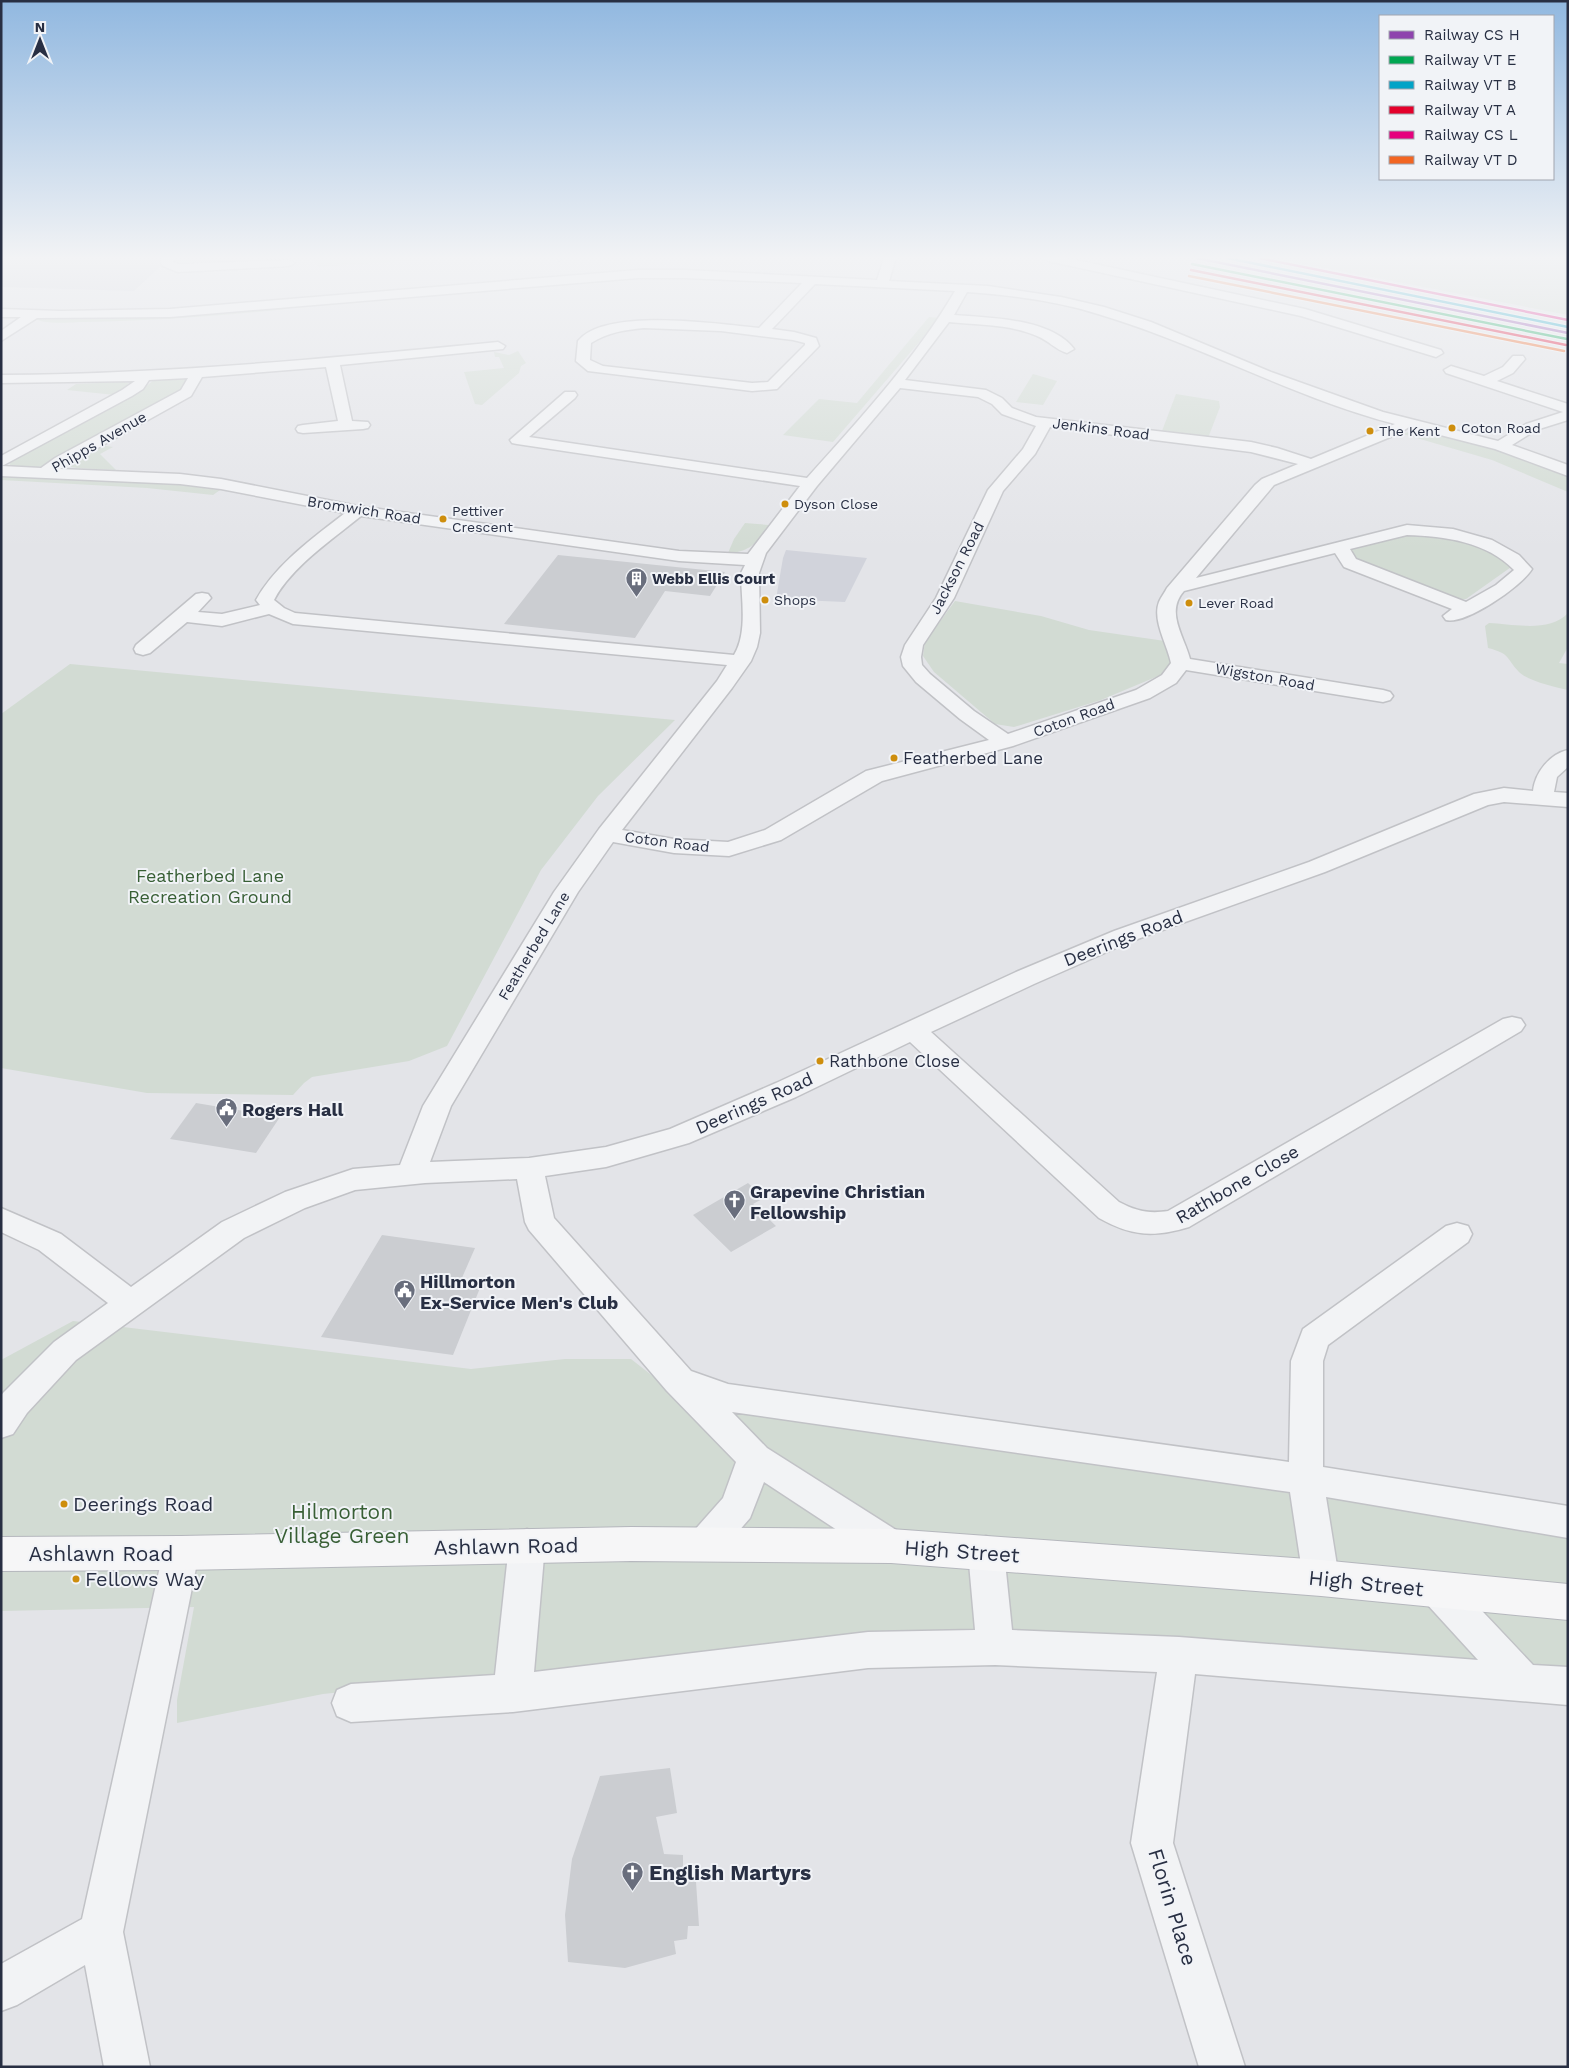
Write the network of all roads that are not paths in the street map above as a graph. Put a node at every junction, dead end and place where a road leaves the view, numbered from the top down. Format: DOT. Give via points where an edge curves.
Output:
graph roads {
  1 [pos="411,355"];
  2 [pos="584,355"];
  3 [pos="804,355"];
  4 [pos="917,355"];
  5 [pos="1217,355"];
  6 [pos="1518,359"];
  7 [pos="332,362"];
  8 [pos="1451,370"];
  9 [pos="197,374"];
  10 [pos="144,377"];
  11 [pos="1,379"];
  12 [pos="1485,381"];
  13 [pos="896,382"];
  14 [pos="571,400"];
  15 [pos="1568,409"];
  16 [pos="1568,415"];
  17 [pos="1045,422"];
  18 [pos="1407,422"];
  19 [pos="346,424"];
  20 [pos="363,425"];
  21 [pos="303,429"];
  22 [pos="517,440"];
  23 [pos="1500,446"];
  24 [pos="502,451"];
  25 [pos="1,462"];
  26 [pos="1312,464"];
  27 [pos="1,471"];
  28 [pos="1568,471"];
  29 [pos="45,473"];
  30 [pos="811,483"];
  31 [pos="358,511"];
  32 [pos="1340,547"];
  33 [pos="1300,557"];
  34 [pos="756,560"];
  35 [pos="1350,563"];
  36 [pos="1176,588"];
  37 [pos="202,598"];
  38 [pos="271,608"];
  39 [pos="183,616"];
  40 [pos="143,649"];
  41 [pos="741,661"];
  42 [pos="1181,662"];
  43 [pos="1349,691"];
  44 [pos="1383,696"];
  45 [pos="1346,711"];
  46 [pos="1006,742"];
  47 [pos="1568,756"];
  48 [pos="1556,798"];
  49 [pos="607,834"];
  50 [pos="1512,1025"];
  51 [pos="913,1030"];
  52 [pos="529,1168"];
  53 [pos="411,1174"];
  54 [pos="1,1219"];
  55 [pos="1457,1234"];
  56 [pos="130,1303"];
  57 [pos="679,1381"];
  58 [pos="1,1424"];
  59 [pos="755,1458"];
  60 [pos="1306,1479"];
  61 [pos="1568,1522"];
  62 [pos="706,1544"];
  63 [pos="527,1545"];
  64 [pos="891,1546"];
  65 [pos="986,1552"];
  66 [pos="181,1553"];
  67 [pos="1,1554"];
  68 [pos="1321,1578"];
  69 [pos="1438,1590"];
  70 [pos="1568,1602"];
  71 [pos="995,1646"];
  72 [pos="1178,1655"];
  73 [pos="1523,1682"];
  74 [pos="1568,1686"];
  75 [pos="513,1693"];
  76 [pos="351,1703"];
  77 [pos="101,1932"];
  78 [pos="1,1989"];
  79 [pos="127,2067"];
  80 [pos="1222,2067"];
  1 -- 7 [label="street"];
  2 -- 3 [label="street" via="583,361 603,370 763,388 772,386"];
  4 -- 13 [label="street, Featherbed Lane"];
  5 -- 18 [label="street" via="1320,395"];
  6 -- 12 [label="street" via="1508,370"];
  7 -- 9 [label="street"];
  7 -- 19 [label="street"];
  8 -- 12 [label="street"];
  9 -- 10 [label="street"];
  9 -- 29 [label="street, Phipps Avenue" via="186,393 60,461"];
  10 -- 11 [label="street"];
  10 -- 25 [label="street, Phipps Avenue" via="127,393"];
  12 -- 15 [label="street"];
  13 -- 17 [label="street, Jenkins Road" via="981,393 997,401 1007,411"];
  13 -- 30 [label="street, Featherbed Lane"];
  14 -- 22 [label="street"];
  16 -- 23 [label="street" via="1531,427"];
  17 -- 26 [label="street, Jenkins Road" via="1251,447"];
  17 -- 46 [label="street, Jackson Road" via="1030,452 996,490 945,598 914,645 911,657 913,666 923,678"];
  18 -- 23 [label="street"];
  18 -- 26 [label="street"];
  19 -- 20 [label="street"];
  19 -- 21 [label="street"];
  22 -- 24 [label="street"];
  22 -- 30 [label="street"];
  23 -- 28 [label="street"];
  26 -- 36 [label="street" via="1261,488"];
  27 -- 29 [label="street, Bromwich Road"];
  29 -- 31 [label="street, Bromwich Road" via="180,479"];
  30 -- 34 [label="street, Featherbed Lane" via="758,552"];
  31 -- 34 [label="street, Bromwich Road" via="679,556"];
  31 -- 38 [label="street" via="279,578 265,600"];
  32 -- 33 [label="street"];
  32 -- 35 [label="street"];
  32 -- 35 [label="street" via="1407,530 1441,531 1464,536 1507,554 1523,569 1512,582 1459,612"];
  33 -- 35 [label="street"];
  33 -- 36 [label="street"];
  34 -- 41 [label="street, Featherbed Lane" via="750,572 751,633"];
  36 -- 42 [label="street" via="1166,608 1166,620"];
  37 -- 39 [label="street"];
  38 -- 39 [label="street" via="222,620"];
  38 -- 41 [label="street" via="294,618"];
  39 -- 40 [label="street"];
  41 -- 49 [label="street, Featherbed Lane"];
  42 -- 43 [label="street, Wigston Road"];
  42 -- 46 [label="street, Coton Road" via="1169,679 1142,694"];
  43 -- 44 [label="street, Wigston Road"];
  43 -- 45 [label="street"];
  46 -- 49 [label="street, Coton Road" via="874,776 773,835 729,849 674,846"];
  47 -- 48 [label="street" via="1544,780"];
  48 -- 51 [label="street, Deerings Road" via="1504,795 1482,799 1317,867 1123,936"];
  49 -- 53 [label="street, Featherbed Lane" via="566,892 436,1106"];
  50 -- 51 [label="street, Rathbone Close" via="1178,1219 1162,1225 1133,1221 1109,1210"];
  51 -- 52 [label="street, Deerings Road" via="679,1136 606,1157"];
  52 -- 53 [label="street, Deerings Road"];
  52 -- 57 [label="street, High Street" via="540,1222"];
  53 -- 56 [label="street, Deerings Road" via="353,1180 294,1200 234,1230"];
  54 -- 56 [label="street" via="50,1242"];
  55 -- 60 [label="street" via="1314,1338 1307,1361"];
  56 -- 58 [label="street, Deerings Road" via="65,1351 15,1403"];
  57 -- 59 [label="street, High Street"];
  57 -- 60 [label="street" via="728,1398"];
  59 -- 62 [label="street" via="738,1507"];
  59 -- 64 [label="street, High Street"];
  60 -- 61 [label="street"];
  60 -- 68 [label="street"];
  62 -- 63 [label="highway, Ashlawn Road"];
  62 -- 64 [label="highway, Ashlawn Road"];
  63 -- 66 [label="highway, Ashlawn Road"];
  63 -- 75 [label="street"];
  64 -- 65 [label="highway, High Street"];
  65 -- 68 [label="highway, High Street"];
  65 -- 71 [label="street"];
  66 -- 67 [label="highway, Ashlawn Road"];
  66 -- 77 [label="street"];
  68 -- 69 [label="highway, High Street"];
  69 -- 70 [label="highway, High Street"];
  69 -- 73 [label="street"];
  71 -- 72 [label="street"];
  71 -- 75 [label="street" via="868,1650"];
  72 -- 73 [label="street"];
  72 -- 80 [label="street, Florin Place" via="1152,1843"];
  73 -- 74 [label="street"];
  75 -- 76 [label="street"];
  77 -- 78 [label="street"];
  77 -- 79 [label="street"];
}
